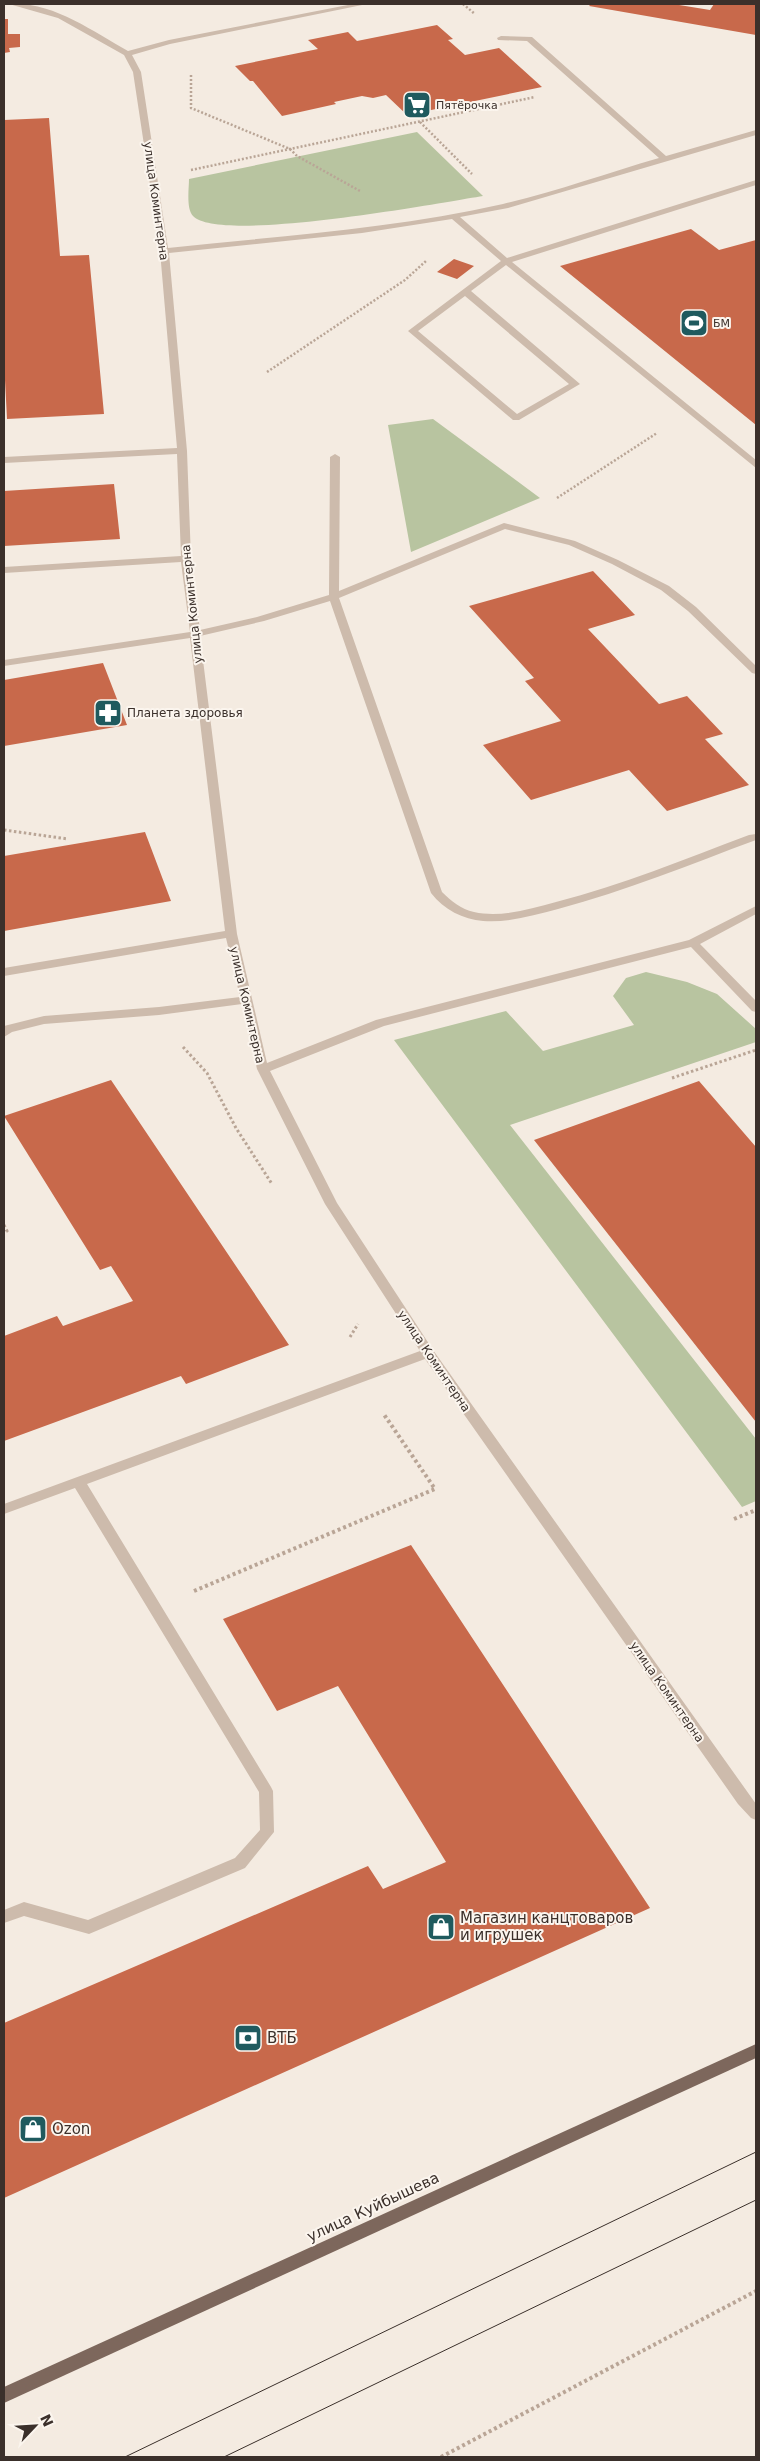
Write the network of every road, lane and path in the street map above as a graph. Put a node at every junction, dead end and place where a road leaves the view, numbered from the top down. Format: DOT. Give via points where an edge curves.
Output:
graph roads {
  1 [pos="13,4"];
  2 [pos="363,4"];
  3 [pos="501,38"];
  4 [pos="169,42"];
  5 [pos="126,54"];
  6 [pos="543,95"];
  7 [pos="420,122"];
  8 [pos="756,132"];
  9 [pos="290,149"];
  10 [pos="454,156"];
  11 [pos="664,158"];
  12 [pos="154,178"];
  13 [pos="756,182"];
  14 [pos="362,192"];
  15 [pos="454,216"];
  16 [pos="465,226"];
  17 [pos="164,251"];
  18 [pos="506,261"];
  19 [pos="466,292"];
  20 [pos="267,372"];
  21 [pos="691,411"];
  22 [pos="182,451"];
  23 [pos="335,457"];
  24 [pos="4,460"];
  25 [pos="756,465"];
  26 [pos="504,526"];
  27 [pos="186,559"];
  28 [pos="4,570"];
  29 [pos="334,596"];
  30 [pos="195,634"];
  31 [pos="4,663"];
  32 [pos="756,671"];
  33 [pos="4,830"];
  34 [pos="753,837"];
  35 [pos="68,839"];
  36 [pos="756,909"];
  37 [pos="231,934"];
  38 [pos="693,943"];
  39 [pos="4,972"];
  40 [pos="246,1000"];
  41 [pos="756,1008"];
  42 [pos="159,1011"];
  43 [pos="4,1033"];
  44 [pos="756,1050"];
  45 [pos="263,1069"];
  46 [pos="672,1078"];
  47 [pos="274,1187"];
  48 [pos="4,1225"];
  49 [pos="4,1232"];
  50 [pos="360,1321"];
  51 [pos="428,1353"];
  52 [pos="359,1377"];
  53 [pos="78,1481"];
  54 [pos="4,1509"];
  55 [pos="756,1510"];
  56 [pos="734,1519"];
  57 [pos="154,1607"];
  58 [pos="750,1797"];
  59 [pos="756,1814"];
  60 [pos="4,1917"];
  61 [pos="756,2051"];
  62 [pos="756,2291"];
  63 [pos="4,2395"];
  64 [pos="441,2457"];
  1 -- 5 [label="street" via="61,16"];
  2 -- 4 [label="street"];
  3 -- 11 [label="street" via="529,39"];
  4 -- 5 [label="street"];
  4 -- 9 [label="path" via="171,49 190,56 191,108"];
  5 -- 12 [label="street, улица Коминтерна" via="137,72"];
  6 -- 7 [label="path"];
  7 -- 9 [label="path"];
  7 -- 10 [label="path"];
  8 -- 11 [label="street"];
  9 -- 12 [label="path"];
  9 -- 14 [label="path"];
  11 -- 15 [label="street" via="505,206"];
  12 -- 17 [label="street, улица Коминтерна"];
  13 -- 18 [label="street"];
  15 -- 16 [label="street"];
  15 -- 17 [label="street" via="362,230"];
  16 -- 18 [label="street"];
  16 -- 20 [label="path" via="405,280"];
  17 -- 22 [label="street, улица Коминтерна"];
  18 -- 19 [label="street"];
  18 -- 21 [label="street"];
  19 -- 19 [label="street" via="524,341 576,384 516,418 412,331"];
  21 -- 25 [label="street"];
  21 -- 26 [label="path" via="550,502"];
  22 -- 24 [label="street"];
  22 -- 27 [label="street, улица Коминтерна"];
  23 -- 29 [label="street"];
  26 -- 29 [label="street"];
  26 -- 32 [label="street" via="572,543 665,588 692,609"];
  27 -- 28 [label="street"];
  27 -- 30 [label="street, улица Коминтерна"];
  29 -- 30 [label="street" via="260,619"];
  29 -- 34 [label="street" via="437,893 452,908 476,916 508,917 545,909 596,896"];
  30 -- 31 [label="street"];
  30 -- 37 [label="street, улица Коминтерна"];
  33 -- 35 [label="path"];
  36 -- 38 [label="street"];
  37 -- 39 [label="street"];
  37 -- 40 [label="street, улица Коминтерна"];
  38 -- 41 [label="street"];
  38 -- 45 [label="street" via="380,1024"];
  40 -- 42 [label="street"];
  40 -- 45 [label="street, улица Коминтерна"];
  42 -- 43 [label="street" via="44,1020 8,1029"];
  42 -- 47 [label="path" via="184,1048 207,1073 236,1128"];
  44 -- 46 [label="path"];
  45 -- 51 [label="street, улица Коминтерна" via="331,1204"];
  48 -- 49 [label="path" via="7,1230"];
  50 -- 52 [label="path" via="341,1352"];
  51 -- 52 [label="street"];
  51 -- 58 [label="street, улица Коминтерна"];
  52 -- 53 [label="street"];
  52 -- 57 [label="path" via="435,1489"];
  53 -- 54 [label="street"];
  53 -- 57 [label="street"];
  55 -- 56 [label="path"];
  57 -- 60 [label="street" via="266,1791 267,1832 240,1863 89,1927 24,1909"];
  58 -- 59 [label="street, улица Коминтерна"];
  61 -- 63 [label="main road, улица Куйбышева"];
  62 -- 64 [label="path"];
}
